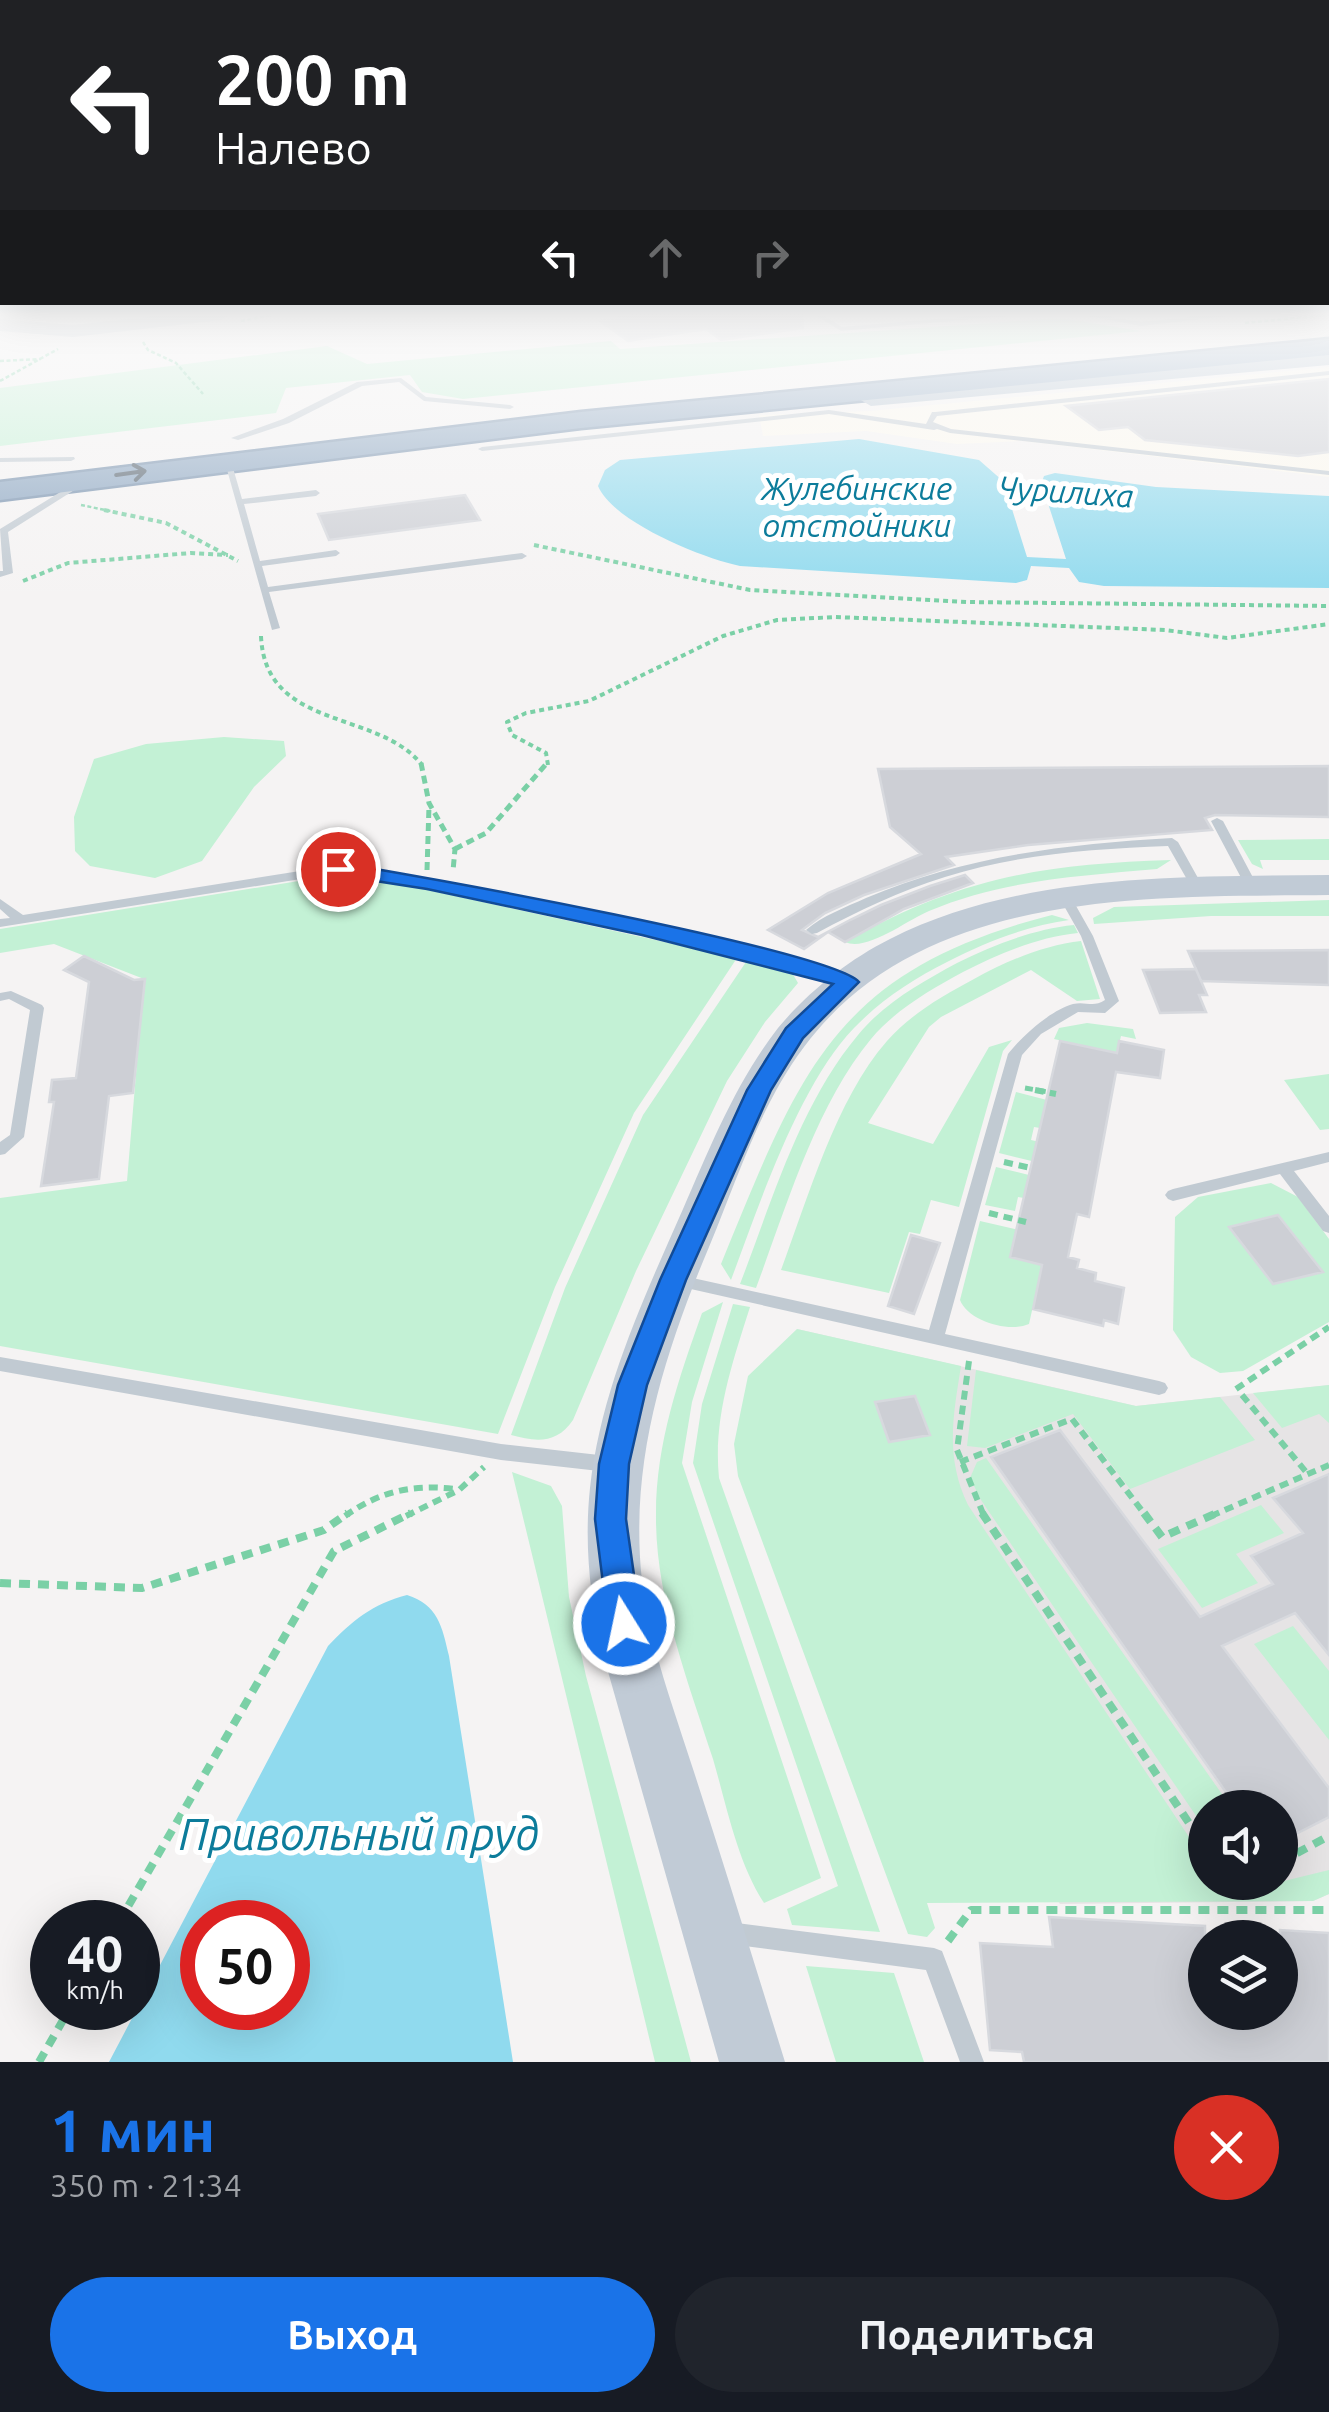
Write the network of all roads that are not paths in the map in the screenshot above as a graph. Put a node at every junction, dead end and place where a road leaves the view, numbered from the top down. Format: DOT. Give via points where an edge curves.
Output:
graph roads {
  1 [pos="306,411"];
  2 [pos="483,411"];
  3 [pos="750,411"];
  4 [pos="778,411"];
  5 [pos="989,411"];
  6 [pos="950,431"];
  7 [pos="563,432"];
  8 [pos="482,449"];
  9 [pos="231,450"];
  10 [pos="0,460"];
  11 [pos="0,468"];
  12 [pos="80,469"];
  13 [pos="1329,472"];
  14 [pos="0,491"];
  15 [pos="316,493"];
  16 [pos="238,502"];
  17 [pos="336,553"];
  18 [pos="522,556"];
  19 [pos="257,564"];
  20 [pos="0,574"];
  21 [pos="264,590"];
  22 [pos="275,628"];
  23 [pos="1217,821"];
  24 [pos="1329,885"];
  25 [pos="1252,886"];
  26 [pos="1198,888"];
  27 [pos="1065,896"];
  28 [pos="0,903"];
  29 [pos="20,919"];
  30 [pos="0,923"];
  31 [pos="812,930"];
  32 [pos="848,982"];
  33 [pos="0,996"];
  34 [pos="0,1150"];
  35 [pos="1329,1157"];
  36 [pos="1284,1168"];
  37 [pos="1173,1195"];
  38 [pos="1329,1228"];
  39 [pos="673,1280"];
  40 [pos="935,1338"];
  41 [pos="0,1364"];
  42 [pos="1159,1388"];
  43 [pos="614,1464"];
  44 [pos="714,1931"];
  45 [pos="752,2062"];
  46 [pos="972,2062"];
  1 -- 9 [label="lane"];
  2 -- 9 [label="highway"];
  3 -- 7 [label="highway"];
  4 -- 7 [label="main road"];
  5 -- 6 [label="lane" via="929,418"];
  6 -- 7 [label="lane" via="829,412"];
  6 -- 13 [label="lane"];
  7 -- 8 [label="lane"];
  7 -- 9 [label="highway"];
  9 -- 12 [label="highway"];
  9 -- 16 [label="lane"];
  10 -- 12 [label="lane"];
  11 -- 12 [label="highway"];
  12 -- 14 [label="highway"];
  12 -- 20 [label="lane" via="48,503 3,531 8,573"];
  15 -- 16 [label="lane"];
  16 -- 19 [label="lane"];
  17 -- 19 [label="lane"];
  18 -- 21 [label="lane"];
  19 -- 21 [label="lane"];
  21 -- 22 [label="lane"];
  23 -- 25 [label="lane"];
  24 -- 25 [label="main road"];
  25 -- 26 [label="main road"];
  26 -- 27 [label="main road"];
  26 -- 31 [label="lane" via="1172,842 1062,850 956,866"];
  27 -- 32 [label="main road" via="938,933"];
  27 -- 40 [label="lane" via="1112,1001 1100,1010 1076,1008 1036,1031 1015,1054"];
  28 -- 29 [label="lane"];
  29 -- 30 [label="lane"];
  29 -- 32 [label="lane" via="338,869 748,952"];
  32 -- 39 [label="main road" via="794,1033 759,1090"];
  33 -- 34 [label="lane" via="36,1008 18,1137"];
  35 -- 36 [label="lane"];
  36 -- 37 [label="lane"];
  36 -- 38 [label="lane"];
  39 -- 40 [label="lane"];
  39 -- 43 [label="main road" via="633,1385"];
  40 -- 42 [label="lane"];
  41 -- 43 [label="lane" via="501,1452"];
  43 -- 44 [label="main road" via="616,1586 632,1662"];
  44 -- 45 [label="main road"];
  44 -- 46 [label="lane" via="934,1959"];
}
